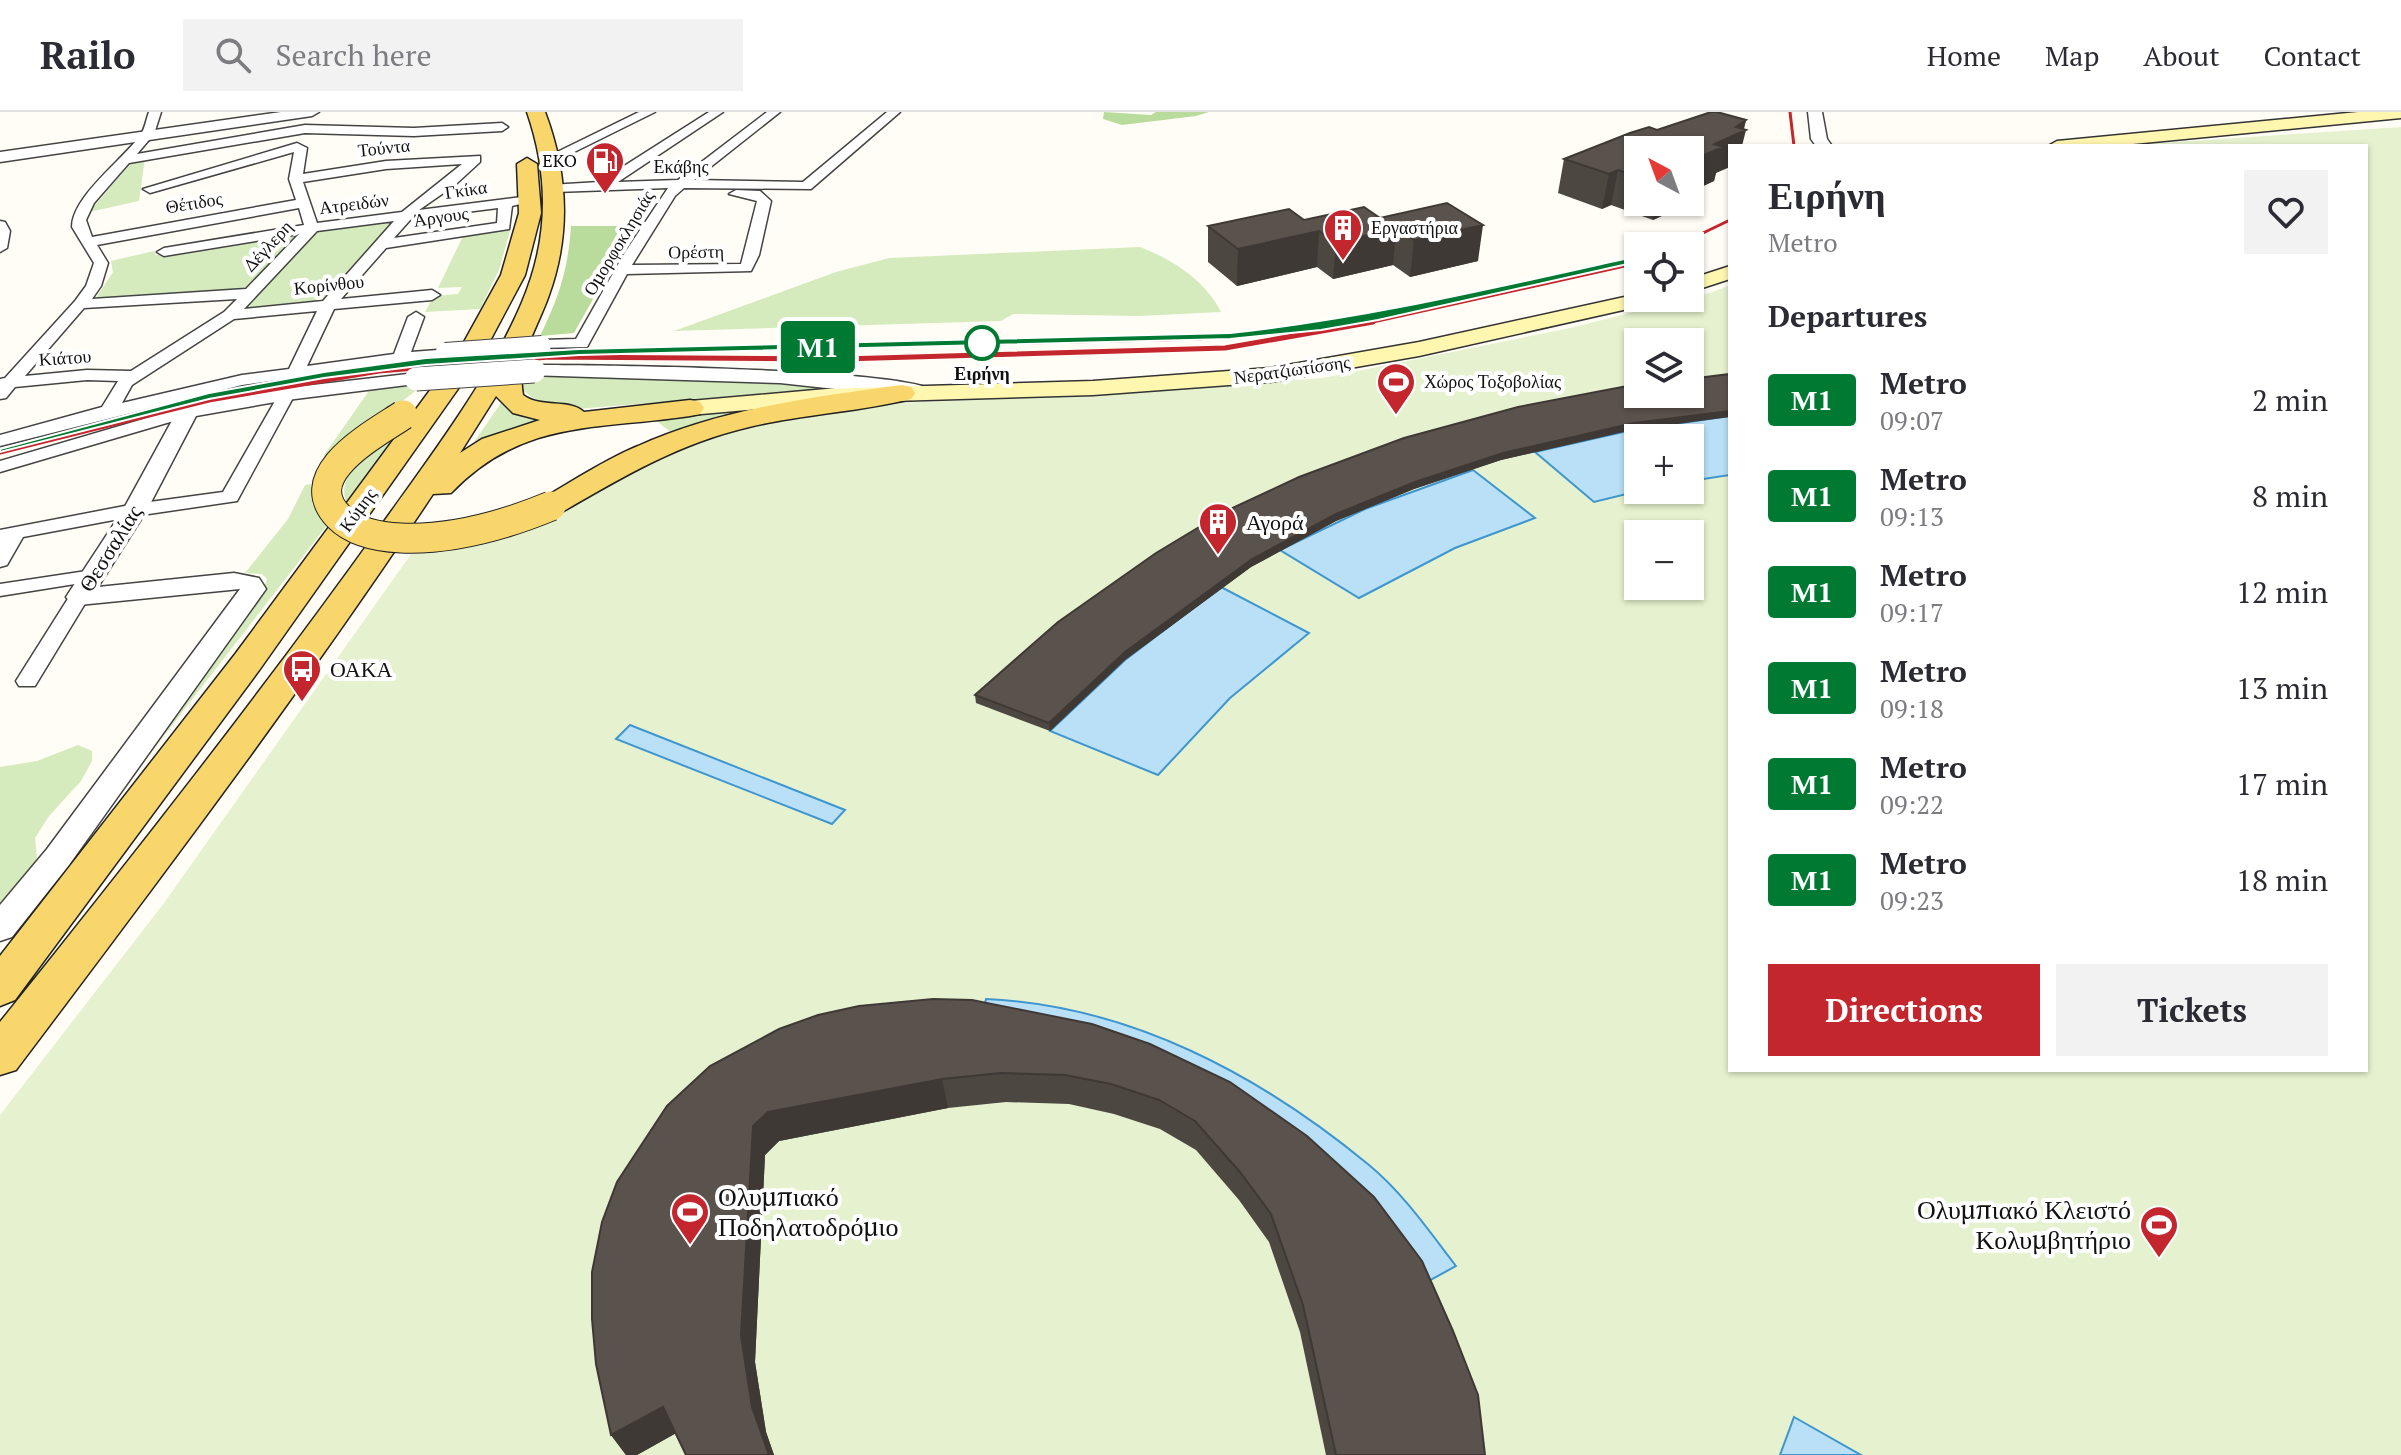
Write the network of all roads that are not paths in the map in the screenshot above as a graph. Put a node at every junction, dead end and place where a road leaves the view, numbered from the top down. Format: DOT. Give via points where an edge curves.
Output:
graph roads {
  1 [pos="155,112"];
  2 [pos="310,112"];
  3 [pos="474,112"];
  4 [pos="649,112"];
  5 [pos="717,112"];
  6 [pos="774,112"];
  7 [pos="894,112"];
  8 [pos="1815,112"];
  9 [pos="536,113"];
  10 [pos="2401,113"];
  11 [pos="305,129"];
  12 [pos="463,129"];
  13 [pos="514,130"];
  14 [pos="148,134"];
  15 [pos="1823,144"];
  16 [pos="2078,144"];
  17 [pos="139,153"];
  18 [pos="0,157"];
  19 [pos="551,158"];
  20 [pos="296,179"];
  21 [pos="601,187"];
  22 [pos="555,188"];
  23 [pos="675,188"];
  24 [pos="517,201"];
  25 [pos="304,203"];
  26 [pos="406,216"];
  27 [pos="0,226"];
  28 [pos="312,228"];
  29 [pos="89,242"];
  30 [pos="384,244"];
  31 [pos="0,248"];
  32 [pos="164,252"];
  33 [pos="622,270"];
  34 [pos="1728,273"];
  35 [pos="1704,281"];
  36 [pos="252,293"];
  37 [pos="432,295"];
  38 [pos="80,304"];
  39 [pos="1624,304"];
  40 [pos="328,305"];
  41 [pos="230,315"];
  42 [pos="416,317"];
  43 [pos="528,346"];
  44 [pos="401,356"];
  45 [pos="465,359"];
  46 [pos="296,371"];
  47 [pos="132,376"];
  48 [pos="4,387"];
  49 [pos="914,393"];
  50 [pos="287,394"];
  51 [pos="690,408"];
  52 [pos="109,411"];
  53 [pos="188,411"];
  54 [pos="0,441"];
  55 [pos="0,467"];
  56 [pos="135,510"];
  57 [pos="8,535"];
  58 [pos="0,561"];
  59 [pos="359,581"];
  60 [pos="86,587"];
  61 [pos="0,590"];
  62 [pos="27,681"];
  63 [pos="188,816"];
  64 [pos="89,872"];
  65 [pos="0,928"];
  66 [pos="0,958"];
  67 [pos="0,988"];
  68 [pos="0,1056"];
  69 [pos="0,1080"];
  1 -- 14 [label="street"];
  2 -- 11 [label="street"];
  2 -- 14 [label="street"];
  3 -- 12 [label="street"];
  4 -- 19 [label="street"];
  5 -- 21 [label="street"];
  6 -- 23 [label="street, Ομορφοκλησιάς"];
  7 -- 23 [label="street, Εκάβης" via="806,186"];
  8 -- 15 [label="street"];
  9 -- 19 [label="main road, Κύμης"];
  10 -- 16 [label="main road"];
  11 -- 12 [label="street"];
  11 -- 17 [label="street"];
  12 -- 13 [label="street"];
  13 -- 24 [label="main road, Κύμης"];
  14 -- 17 [label="street"];
  14 -- 18 [label="street"];
  17 -- 20 [label="street, Δέγλερη" via="149,195 297,147 301,148"];
  17 -- 29 [label="street" via="125,160 88,202 79,227"];
  19 -- 22 [label="main road, Κύμης"];
  20 -- 25 [label="street, Δέγλερη"];
  20 -- 26 [label="street, Τούντα" via="475,159"];
  21 -- 22 [label="street, Εκάβης"];
  21 -- 23 [label="street, Εκάβης"];
  22 -- 43 [label="main road, Κύμης" via="556,214"];
  23 -- 33 [label="street, Ομορφοκλησιάς"];
  23 -- 33 [label="street, Ορέστη" via="763,198 748,266"];
  24 -- 26 [label="street, Γκίκα"];
  24 -- 30 [label="street, Άργους" via="504,226"];
  24 -- 45 [label="main road, Κύμης" via="530,213 513,275"];
  25 -- 28 [label="street, Δέγλερη"];
  25 -- 29 [label="street, Θέτιδος"];
  26 -- 28 [label="street, Ατρειδών"];
  26 -- 30 [label="street"];
  27 -- 31 [label="street"];
  28 -- 32 [label="street, Ατρειδών"];
  28 -- 36 [label="street, Δέγλερη"];
  29 -- 38 [label="street" via="101,263 100,272"];
  30 -- 40 [label="street"];
  33 -- 43 [label="street, Ομορφοκλησιάς" via="581,344"];
  34 -- 35 [label="main road"];
  36 -- 38 [label="street"];
  36 -- 41 [label="street, Δέγλερη"];
  37 -- 40 [label="street, Κορίνθου"];
  38 -- 48 [label="street"];
  39 -- 49 [label="main road, Νερατζιωτίσσης" via="1270,375 1093,388"];
  40 -- 41 [label="street, Κορίνθου"];
  40 -- 46 [label="street"];
  41 -- 47 [label="street, Δέγλερη"];
  42 -- 44 [label="street"];
  43 -- 45 [label="street, bridge"];
  43 -- 51 [label="main road" via="507,389 523,407 555,414"];
  43 -- 59 [label="main road, Κύμης"];
  44 -- 45 [label="street"];
  44 -- 46 [label="street"];
  45 -- 49 [label="street, Νερατζιωτίσσης, bridge" via="534,371 710,373"];
  45 -- 49 [label="main road, bridge" via="403,415 352,450 330,477 328,504 346,523 393,537 440,537 507,524 551,506 631,459 702,431 795,407"];
  45 -- 50 [label="street, Νερατζιωτίσσης, bridge" via="416,379"];
  45 -- 64 [label="main road, Κύμης"];
  46 -- 52 [label="street"];
  47 -- 48 [label="street, Κιάτου" via="87,375"];
  47 -- 52 [label="street, Δέγλερη"];
  49 -- 51 [label="main road, Νερατζιωτίσσης"];
  50 -- 53 [label="street, Νερατζιωτίσσης"];
  50 -- 56 [label="street" via="230,497"];
  51 -- 59 [label="main road" via="562,423 487,448 453,472"];
  52 -- 54 [label="street"];
  53 -- 55 [label="street"];
  53 -- 56 [label="street, Θεσσαλίας"];
  56 -- 57 [label="street"];
  56 -- 60 [label="street, Θεσσαλίας"];
  57 -- 58 [label="street"];
  59 -- 63 [label="main road, Κύμης"];
  60 -- 61 [label="street"];
  60 -- 62 [label="street, Θεσσαλίας"];
  60 -- 65 [label="street" via="234,581 250,583 253,589 58,857"];
  63 -- 68 [label="main road, Κύμης"];
  63 -- 69 [label="main road, Κύμης" via="165,861 110,942"];
  64 -- 66 [label="main road, Κύμης" via="38,913"];
  64 -- 67 [label="main road, Κύμης"];
}
